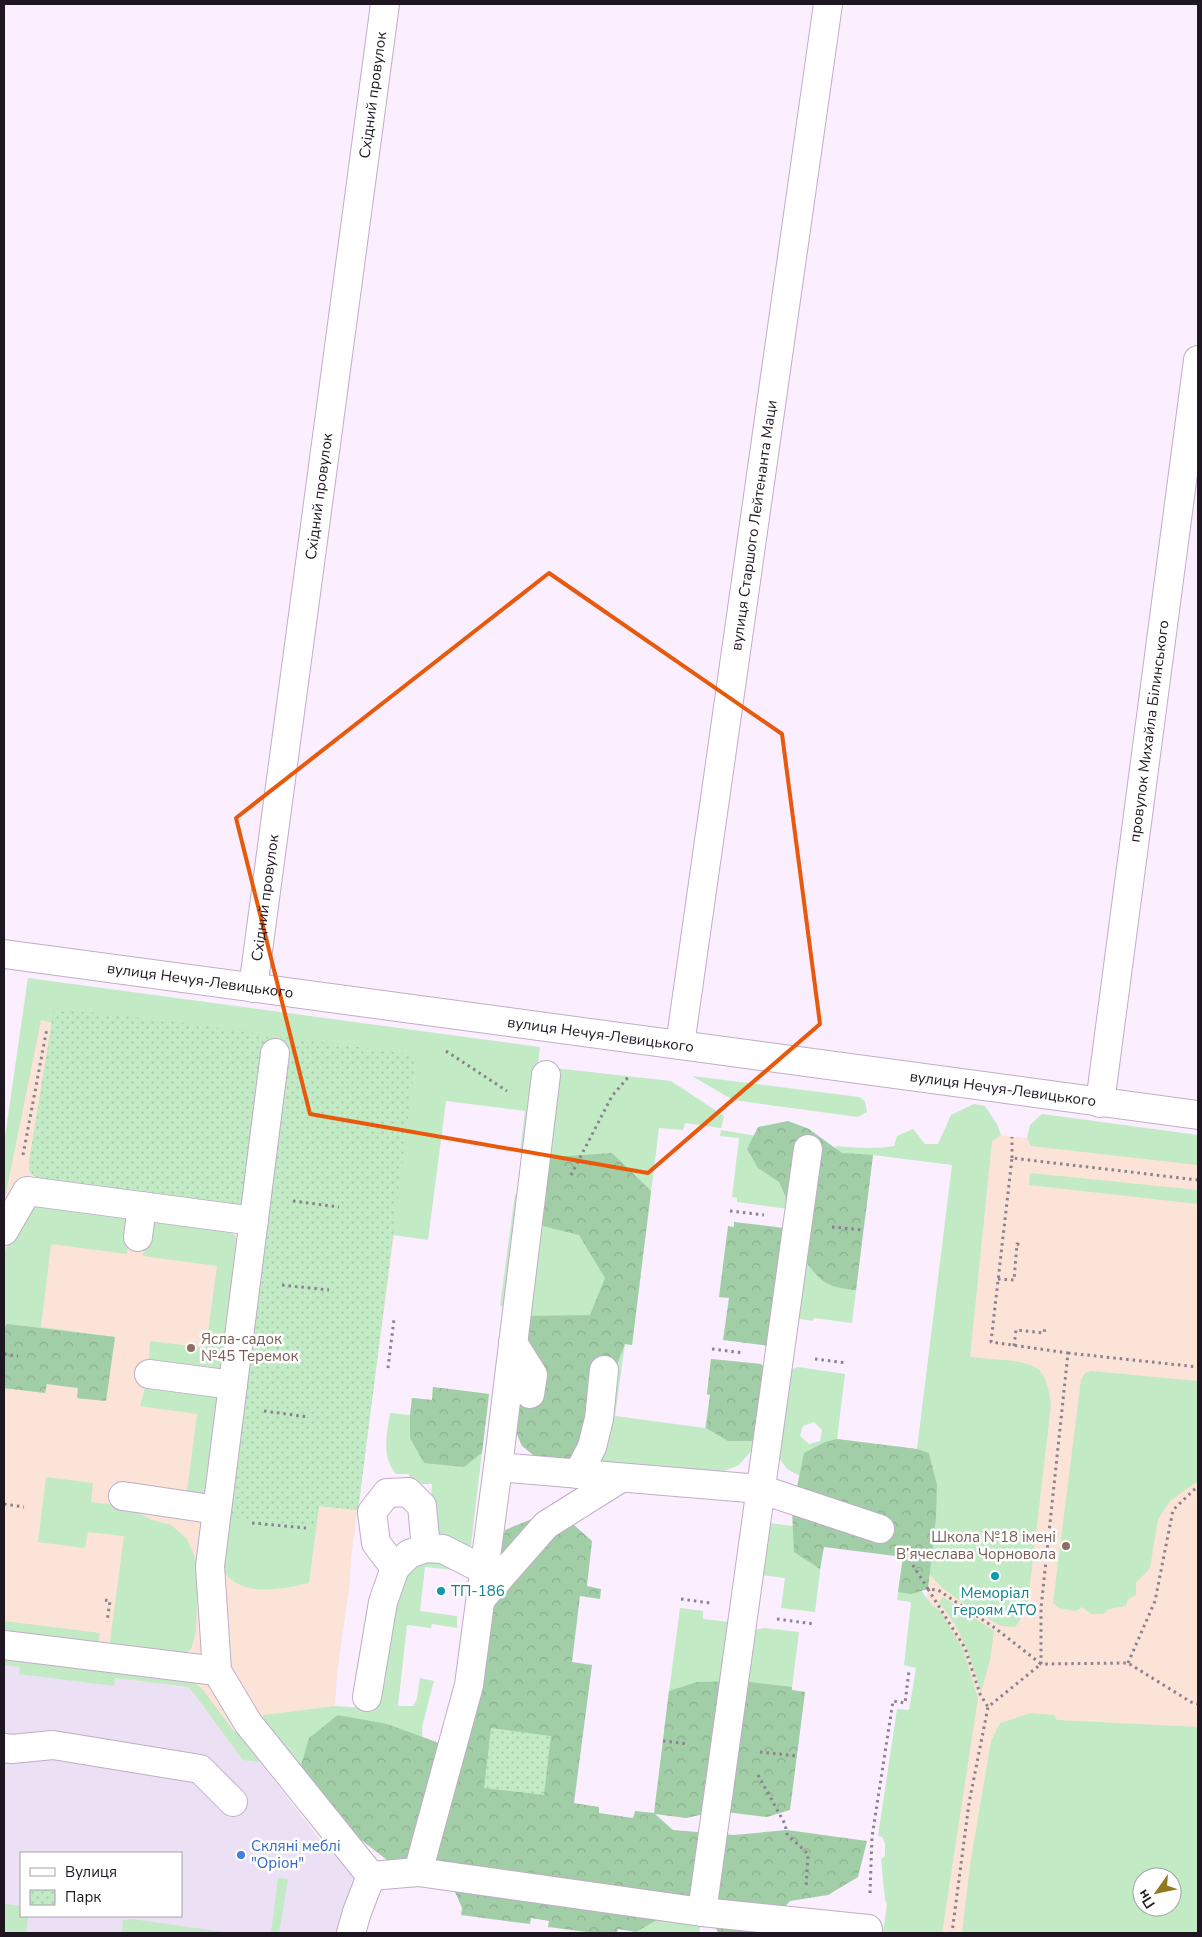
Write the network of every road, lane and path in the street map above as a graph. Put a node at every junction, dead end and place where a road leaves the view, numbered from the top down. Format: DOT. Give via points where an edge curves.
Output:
graph roads {
  1 [pos="385,4"];
  2 [pos="828,4"];
  3 [pos="1198,360"];
  4 [pos="4,954"];
  5 [pos="253,988"];
  6 [pos="47,1028"];
  7 [pos="680,1046"];
  8 [pos="442,1048"];
  9 [pos="275,1053"];
  10 [pos="633,1071"];
  11 [pos="546,1075"];
  12 [pos="1100,1103"];
  13 [pos="1198,1115"];
  14 [pos="540,1123"];
  15 [pos="1012,1137"];
  16 [pos="808,1148"];
  17 [pos="1012,1158"];
  18 [pos="1198,1180"];
  19 [pos="567,1181"];
  20 [pos="27,1191"];
  21 [pos="142,1206"];
  22 [pos="339,1207"];
  23 [pos="255,1209"];
  24 [pos="4,1231"];
  25 [pos="138,1237"];
  26 [pos="1022,1245"];
  27 [pos="998,1279"];
  28 [pos="246,1281"];
  29 [pos="328,1290"];
  30 [pos="394,1319"];
  31 [pos="1045,1328"];
  32 [pos="513,1343"];
  33 [pos="1014,1346"];
  34 [pos="1068,1353"];
  35 [pos="4,1354"];
  36 [pos="18,1356"];
  37 [pos="1198,1367"];
  38 [pos="388,1368"];
  39 [pos="604,1370"];
  40 [pos="149,1374"];
  41 [pos="530,1394"];
  42 [pos="232,1395"];
  43 [pos="308,1416"];
  44 [pos="498,1467"];
  45 [pos="578,1474"];
  46 [pos="621,1478"];
  47 [pos="1198,1486"];
  48 [pos="760,1489"];
  49 [pos="123,1496"];
  50 [pos="4,1504"];
  51 [pos="24,1507"];
  52 [pos="216,1515"];
  53 [pos="306,1528"];
  54 [pos="880,1529"];
  55 [pos="426,1548"];
  56 [pos="395,1568"];
  57 [pos="484,1570"];
  58 [pos="928,1589"];
  59 [pos="480,1598"];
  60 [pos="105,1600"];
  61 [pos="106,1629"];
  62 [pos="4,1645"];
  63 [pos="1128,1663"];
  64 [pos="1041,1664"];
  65 [pos="217,1672"];
  66 [pos="910,1672"];
  67 [pos="367,1697"];
  68 [pos="1198,1704"];
  69 [pos="988,1707"];
  70 [pos="4,1748"];
  71 [pos="754,1767"];
  72 [pos="233,1802"];
  73 [pos="418,1872"];
  74 [pos="371,1876"];
  75 [pos="702,1912"];
  76 [pos="804,1923"];
  77 [pos="868,1929"];
  78 [pos="351,1933"];
  79 [pos="952,1933"];
  1 -- 5 [label="street, Східний провулок"];
  2 -- 7 [label="street, вулиця Старшого Лейтенанта Маци"];
  3 -- 12 [label="street, провулок Михайла Білинського"];
  4 -- 5 [label="street, вулиця Нечуя-Левицького"];
  5 -- 7 [label="street, вулиця Нечуя-Левицького"];
  6 -- 20 [label="path" via="20,1172"];
  7 -- 12 [label="street, вулиця Нечуя-Левицького"];
  8 -- 14 [label="path" via="499,1085"];
  9 -- 23 [label="street"];
  10 -- 19 [label="path" via="612,1096"];
  11 -- 14 [label="street"];
  12 -- 13 [label="street, вулиця Нечуя-Левицького"];
  14 -- 32 [label="street"];
  15 -- 17 [label="path"];
  16 -- 48 [label="street"];
  17 -- 18 [label="path"];
  17 -- 27 [label="path"];
  20 -- 21 [label="street"];
  20 -- 24 [label="street"];
  21 -- 23 [label="street"];
  21 -- 25 [label="street"];
  22 -- 23 [label="path"];
  23 -- 28 [label="street"];
  26 -- 27 [label="path" via="1017,1244 1014,1280"];
  27 -- 33 [label="path" via="991,1342"];
  28 -- 29 [label="path"];
  28 -- 42 [label="street"];
  30 -- 38 [label="path"];
  31 -- 33 [label="path" via="1044,1333 1016,1330"];
  32 -- 41 [label="street" via="533,1375"];
  32 -- 44 [label="street"];
  33 -- 34 [label="path"];
  34 -- 37 [label="path"];
  34 -- 64 [label="path" via="1041,1608"];
  35 -- 36 [label="path"];
  39 -- 45 [label="street" via="599,1419 592,1447"];
  40 -- 42 [label="street"];
  42 -- 43 [label="path"];
  42 -- 52 [label="street"];
  44 -- 45 [label="street"];
  44 -- 57 [label="street"];
  45 -- 46 [label="street"];
  46 -- 48 [label="street"];
  46 -- 59 [label="street" via="546,1526"];
  47 -- 63 [label="path" via="1173,1510 1156,1602"];
  48 -- 54 [label="street"];
  48 -- 75 [label="street"];
  49 -- 52 [label="street"];
  50 -- 51 [label="path"];
  52 -- 53 [label="path"];
  52 -- 65 [label="street" via="210,1566"];
  54 -- 58 [label="path" via="906,1554"];
  55 -- 56 [label="street" via="408,1554"];
  55 -- 56 [label="street" via="422,1506 408,1492 387,1493 372,1512 376,1543"];
  55 -- 57 [label="street" via="443,1549"];
  56 -- 67 [label="street" via="383,1602"];
  57 -- 59 [label="street"];
  58 -- 64 [label="path" via="938,1590"];
  58 -- 69 [label="path" via="965,1648 980,1694"];
  59 -- 73 [label="street" via="469,1685"];
  60 -- 61 [label="path" via="110,1601"];
  62 -- 65 [label="street"];
  63 -- 64 [label="path"];
  63 -- 68 [label="path"];
  64 -- 69 [label="path"];
  65 -- 74 [label="street" via="248,1723"];
  66 -- 77 [label="path" via="904,1703 893,1701 872,1837"];
  69 -- 79 [label="path" via="970,1803"];
  70 -- 72 [label="street" via="53,1745 200,1769"];
  71 -- 76 [label="path" via="785,1824 787,1834 808,1854"];
  73 -- 74 [label="street"];
  73 -- 75 [label="street"];
  74 -- 78 [label="street"];
  75 -- 76 [label="street"];
  76 -- 77 [label="street"];
}
